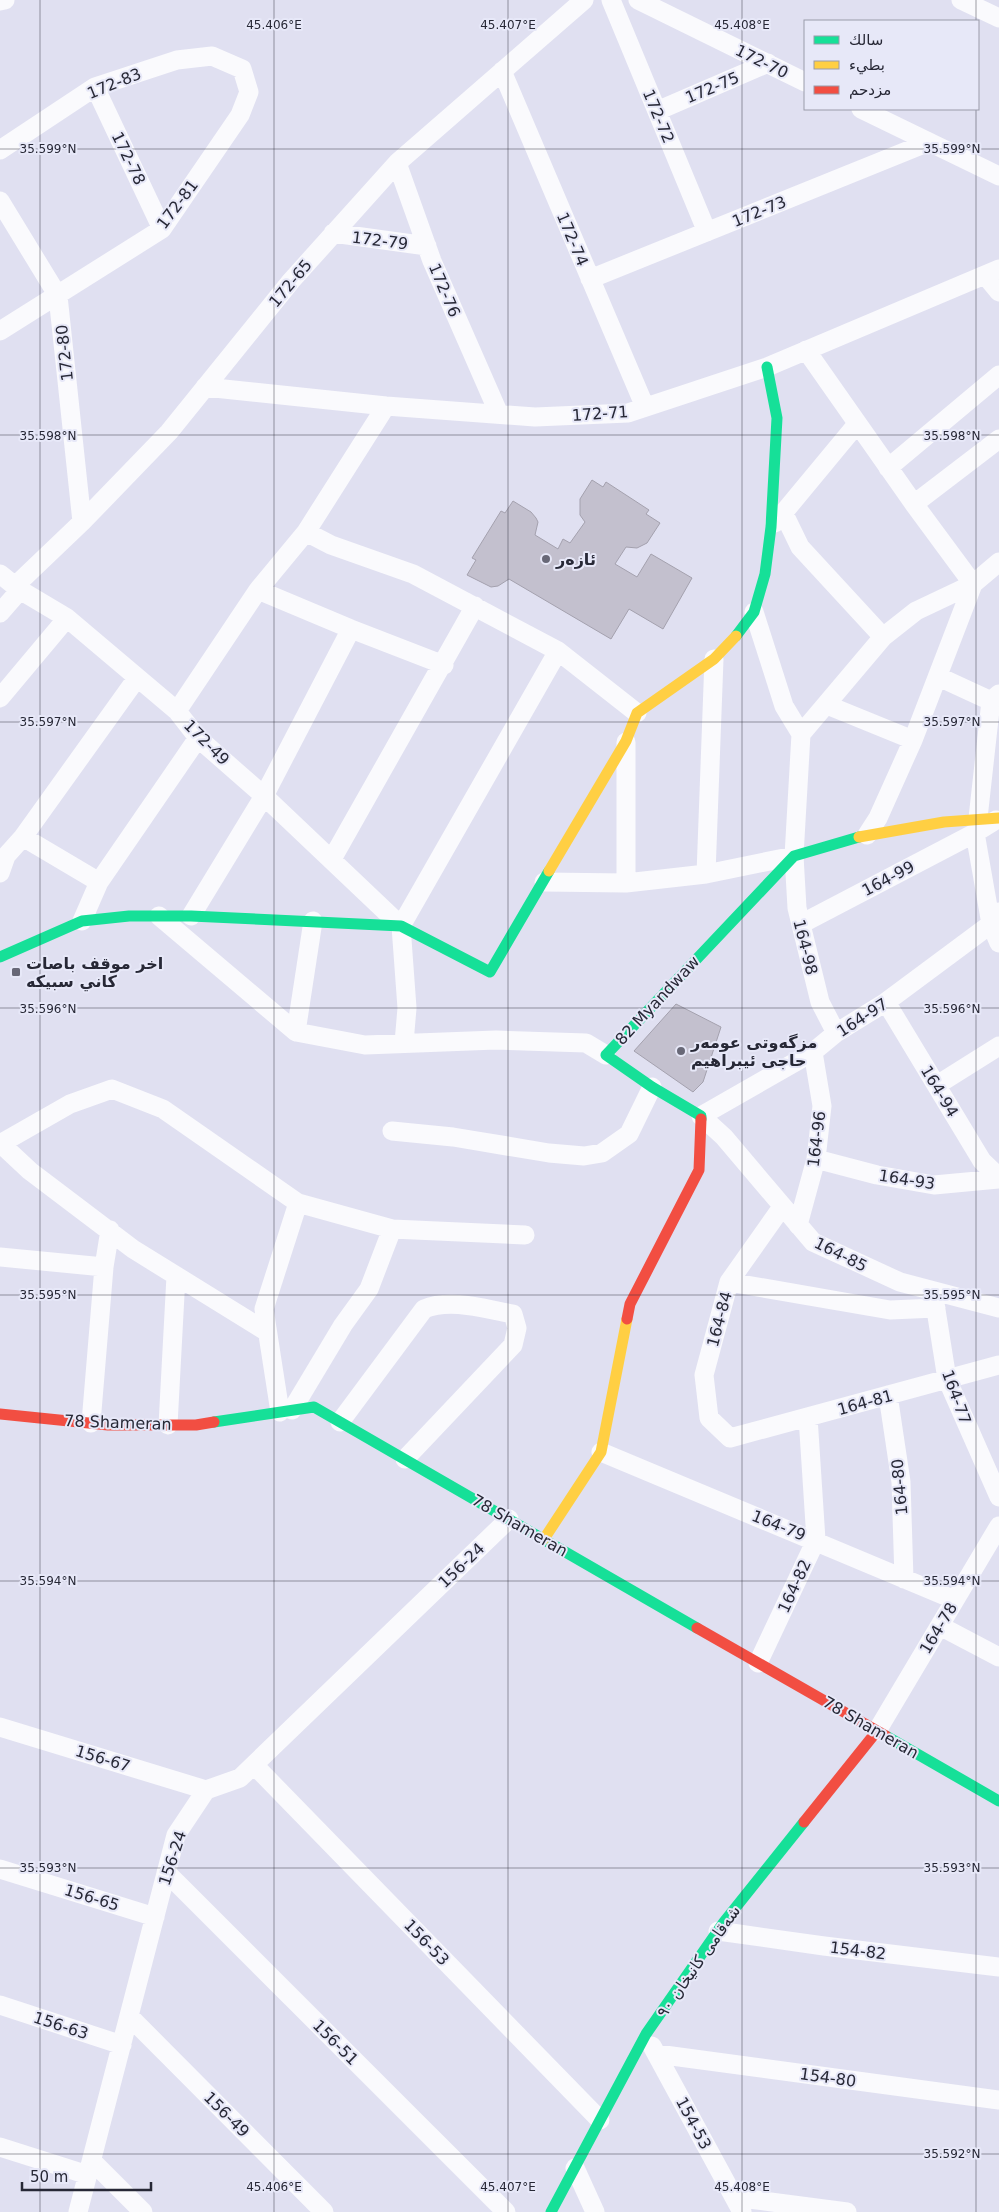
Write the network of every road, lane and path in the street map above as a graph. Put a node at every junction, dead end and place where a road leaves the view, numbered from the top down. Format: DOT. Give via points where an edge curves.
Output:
graph roads {
  1 [pos="5,0"];
  2 [pos="584,0"];
  3 [pos="611,0"];
  4 [pos="638,0"];
  5 [pos="960,0"];
  6 [pos="0,1"];
  7 [pos="983,4"];
  8 [pos="999,18"];
  9 [pos="212,56"];
  10 [pos="768,63"];
  11 [pos="502,71"];
  12 [pos="804,81"];
  13 [pos="95,87"];
  14 [pos="862,110"];
  15 [pos="657,111"];
  16 [pos="929,142"];
  17 [pos="0,150"];
  18 [pos="397,163"];
  19 [pos="999,176"];
  20 [pos="0,200"];
  21 [pos="162,229"];
  22 [pos="707,232"];
  23 [pos="333,234"];
  24 [pos="427,246"];
  25 [pos="992,272"];
  26 [pos="590,279"];
  27 [pos="999,292"];
  28 [pos="58,296"];
  29 [pos="0,331"];
  30 [pos="806,350"];
  31 [pos="767,367"];
  32 [pos="999,375"];
  33 [pos="205,387"];
  34 [pos="386,406"];
  35 [pos="645,407"];
  36 [pos="499,414"];
  37 [pos="857,424"];
  38 [pos="999,439"];
  39 [pos="888,468"];
  40 [pos="914,504"];
  41 [pos="777,521"];
  42 [pos="82,522"];
  43 [pos="306,532"];
  44 [pos="999,562"];
  45 [pos="12,583"];
  46 [pos="973,584"];
  47 [pos="258,590"];
  48 [pos="475,606"];
  49 [pos="754,612"];
  50 [pos="0,613"];
  51 [pos="67,618"];
  52 [pos="351,629"];
  53 [pos="883,637"];
  54 [pos="558,651"];
  55 [pos="714,659"];
  56 [pos="444,665"];
  57 [pos="939,677"];
  58 [pos="137,678"];
  59 [pos="995,697"];
  60 [pos="0,698"];
  61 [pos="827,705"];
  62 [pos="177,711"];
  63 [pos="636,713"];
  64 [pos="801,734"];
  65 [pos="198,738"];
  66 [pos="913,740"];
  67 [pos="626,741"];
  68 [pos="264,796"];
  69 [pos="999,818"];
  70 [pos="976,826"];
  71 [pos="867,834"];
  72 [pos="22,837"];
  73 [pos="794,856"];
  74 [pos="2,858"];
  75 [pos="332,859"];
  76 [pos="706,874"];
  77 [pos="99,882"];
  78 [pos="544,882"];
  79 [pos="626,883"];
  80 [pos="159,916"];
  81 [pos="192,916"];
  82 [pos="995,918"];
  83 [pos="82,921"];
  84 [pos="313,921"];
  85 [pos="801,924"];
  86 [pos="401,926"];
  87 [pos="999,943"];
  88 [pos="0,956"];
  89 [pos="886,1002"];
  90 [pos="296,1032"];
  91 [pos="836,1033"];
  92 [pos="404,1043"];
  93 [pos="999,1046"];
  94 [pos="813,1052"];
  95 [pos="606,1054"];
  96 [pos="937,1086"];
  97 [pos="652,1087"];
  98 [pos="701,1116"];
  99 [pos="392,1131"];
  100 [pos="0,1144"];
  101 [pos="816,1159"];
  102 [pos="999,1178"];
  103 [pos="298,1203"];
  104 [pos="782,1207"];
  105 [pos="798,1225"];
  106 [pos="392,1229"];
  107 [pos="110,1230"];
  108 [pos="525,1235"];
  109 [pos="0,1256"];
  110 [pos="104,1266"];
  111 [pos="176,1276"];
  112 [pos="729,1282"];
  113 [pos="935,1300"];
  114 [pos="999,1308"];
  115 [pos="267,1332"];
  116 [pos="999,1365"];
  117 [pos="946,1379"];
  118 [pos="888,1395"];
  119 [pos="286,1411"];
  120 [pos="0,1414"];
  121 [pos="808,1417"];
  122 [pos="340,1422"];
  123 [pos="91,1423"];
  124 [pos="168,1425"];
  125 [pos="730,1438"];
  126 [pos="601,1452"];
  127 [pos="405,1459"];
  128 [pos="999,1498"];
  129 [pos="509,1519"];
  130 [pos="999,1526"];
  131 [pos="544,1539"];
  132 [pos="816,1540"];
  133 [pos="904,1579"];
  134 [pos="955,1600"];
  135 [pos="940,1626"];
  136 [pos="999,1657"];
  137 [pos="758,1663"];
  138 [pos="0,1727"];
  139 [pos="877,1731"];
  140 [pos="254,1765"];
  141 [pos="206,1790"];
  142 [pos="999,1801"];
  143 [pos="0,1869"];
  144 [pos="166,1872"];
  145 [pos="155,1917"];
  146 [pos="718,1931"];
  147 [pos="999,1966"];
  148 [pos="0,2006"];
  149 [pos="129,2016"];
  150 [pos="646,2034"];
  151 [pos="122,2045"];
  152 [pos="657,2054"];
  153 [pos="999,2100"];
  154 [pos="600,2120"];
  155 [pos="0,2147"];
  156 [pos="90,2168"];
  157 [pos="575,2168"];
  158 [pos="738,2204"];
  159 [pos="78,2212"];
  160 [pos="143,2212"];
  161 [pos="324,2212"];
  162 [pos="506,2212"];
  163 [pos="551,2212"];
  164 [pos="596,2212"];
  165 [pos="847,2212"];
  1 -- 6 [label="street"];
  2 -- 11 [label="street, 172-65"];
  3 -- 15 [label="street, 172-72"];
  4 -- 10 [label="street, 172-70"];
  5 -- 7 [label="street"];
  7 -- 8 [label="street"];
  9 -- 13 [label="street, 172-83" via="177,60"];
  9 -- 21 [label="street, 172-81" via="242,69 249,92 240,116"];
  10 -- 12 [label="street, 172-70"];
  10 -- 15 [label="street, 172-75"];
  11 -- 18 [label="street, 172-65"];
  11 -- 26 [label="street, 172-74"];
  13 -- 17 [label="street, 172-83"];
  13 -- 21 [label="street, 172-78"];
  14 -- 16 [label="street"];
  15 -- 22 [label="street, 172-72"];
  16 -- 19 [label="street"];
  16 -- 22 [label="street, 172-73"];
  18 -- 23 [label="street, 172-65"];
  18 -- 24 [label="street, 172-76"];
  20 -- 28 [label="street, 172-80"];
  21 -- 28 [label="street, 172-81"];
  22 -- 26 [label="street, 172-73"];
  23 -- 24 [label="street, 172-79"];
  23 -- 33 [label="street, 172-65"];
  24 -- 36 [label="street, 172-76"];
  25 -- 27 [label="street"];
  25 -- 30 [label="street, 172-71"];
  26 -- 35 [label="street, 172-74"];
  28 -- 29 [label="street, 172-81"];
  28 -- 42 [label="street, 172-80"];
  30 -- 31 [label="street, 172-71"];
  30 -- 37 [label="street"];
  31 -- 35 [label="street, 172-71"];
  31 -- 41 [label="street" via="777,418"];
  32 -- 39 [label="street"];
  33 -- 34 [label="street, 172-71"];
  33 -- 42 [label="street, 172-65" via="169,432"];
  34 -- 36 [label="street, 172-71"];
  34 -- 43 [label="street"];
  35 -- 36 [label="street, 172-71" via="628,413 535,417"];
  37 -- 39 [label="street"];
  37 -- 41 [label="street"];
  38 -- 40 [label="street"];
  39 -- 40 [label="street"];
  40 -- 46 [label="street"];
  41 -- 49 [label="street"];
  41 -- 53 [label="street"];
  42 -- 45 [label="street, 172-65"];
  43 -- 47 [label="street"];
  43 -- 48 [label="street" via="331,546 413,574"];
  44 -- 46 [label="street"];
  45 -- 50 [label="street, 172-65"];
  45 -- 51 [label="street, 172-49"];
  46 -- 53 [label="street" via="916,610"];
  46 -- 57 [label="street"];
  47 -- 52 [label="street"];
  47 -- 62 [label="street"];
  48 -- 54 [label="street"];
  48 -- 56 [label="street"];
  49 -- 55 [label="street" via="731,643"];
  49 -- 64 [label="street" via="784,706"];
  51 -- 58 [label="street, 172-49"];
  51 -- 60 [label="street"];
  52 -- 56 [label="street"];
  52 -- 68 [label="street"];
  53 -- 61 [label="street"];
  54 -- 63 [label="street"];
  54 -- 86 [label="street"];
  55 -- 63 [label="street"];
  55 -- 76 [label="street"];
  56 -- 75 [label="street"];
  57 -- 59 [label="street"];
  57 -- 66 [label="street"];
  58 -- 62 [label="street, 172-49"];
  58 -- 72 [label="street"];
  59 -- 70 [label="street"];
  61 -- 64 [label="street"];
  61 -- 66 [label="street"];
  62 -- 65 [label="street, 172-49"];
  63 -- 67 [label="street"];
  64 -- 73 [label="street, 164-98"];
  65 -- 68 [label="street, 172-49"];
  65 -- 77 [label="street"];
  66 -- 71 [label="street" via="878,818"];
  67 -- 78 [label="street"];
  67 -- 79 [label="street"];
  68 -- 75 [label="street, 172-49"];
  68 -- 81 [label="street"];
  69 -- 70 [label="street, 164-99"];
  70 -- 71 [label="street, 82 Myandwaw" via="944,822"];
  70 -- 82 [label="street"];
  70 -- 85 [label="street, 164-99"];
  71 -- 73 [label="street, 82 Myandwaw"];
  72 -- 74 [label="street"];
  72 -- 77 [label="street"];
  73 -- 76 [label="street"];
  73 -- 85 [label="street, 164-98"];
  73 -- 95 [label="street, 82 Myandwaw"];
  75 -- 86 [label="street, 172-49"];
  76 -- 79 [label="street"];
  77 -- 83 [label="street"];
  78 -- 79 [label="street"];
  78 -- 86 [label="street" via="490,972"];
  80 -- 81 [label="street"];
  80 -- 83 [label="street"];
  80 -- 90 [label="street"];
  81 -- 84 [label="street"];
  82 -- 87 [label="street"];
  82 -- 89 [label="street, 164-97"];
  83 -- 88 [label="street"];
  84 -- 86 [label="street"];
  84 -- 90 [label="street"];
  85 -- 91 [label="street, 164-98" via="820,1002"];
  86 -- 92 [label="street" via="408,1008"];
  89 -- 91 [label="street, 164-97"];
  89 -- 96 [label="street, 164-94"];
  90 -- 92 [label="street" via="365,1045"];
  91 -- 94 [label="street, 164-97"];
  92 -- 95 [label="street" via="586,1042"];
  93 -- 96 [label="street"];
  94 -- 98 [label="street, 164-97"];
  94 -- 101 [label="street, 164-96" via="822,1106"];
  95 -- 97 [label="street, 82 Myandwaw"];
  96 -- 102 [label="street, 164-94" via="982,1160"];
  97 -- 98 [label="street, 82 Myandwaw"];
  97 -- 99 [label="street" via="629,1134 602,1153 584,1156 549,1153 453,1137"];
  98 -- 104 [label="street, 164-85" via="724,1137"];
  98 -- 126 [label="street" via="699,1170 630,1304"];
  100 -- 103 [label="street" via="70,1104 112,1089 163,1109"];
  100 -- 107 [label="street" via="30,1171"];
  101 -- 102 [label="street, 164-93" via="877,1176 934,1186"];
  101 -- 105 [label="street, 164-96"];
  103 -- 106 [label="street"];
  103 -- 115 [label="street" via="264,1309"];
  104 -- 105 [label="street, 164-85"];
  104 -- 112 [label="street, 164-84"];
  105 -- 113 [label="street, 164-85" via="813,1242"];
  106 -- 108 [label="street"];
  106 -- 119 [label="street" via="369,1289"];
  107 -- 110 [label="street"];
  107 -- 111 [label="street"];
  109 -- 110 [label="street"];
  110 -- 123 [label="street"];
  111 -- 115 [label="street"];
  111 -- 124 [label="street"];
  112 -- 113 [label="street" via="890,1310"];
  112 -- 125 [label="street, 164-84" via="704,1375 709,1418"];
  113 -- 114 [label="street, 164-85"];
  113 -- 117 [label="street, 164-77"];
  115 -- 119 [label="street"];
  116 -- 117 [label="street, 164-81"];
  117 -- 118 [label="street, 164-81"];
  117 -- 128 [label="street, 164-77"];
  118 -- 121 [label="street, 164-81"];
  118 -- 133 [label="street, 164-80" via="901,1482"];
  119 -- 122 [label="street, 78 Shameran" via="314,1407"];
  119 -- 124 [label="street, 78 Shameran" via="196,1425"];
  120 -- 123 [label="street, 78 Shameran"];
  121 -- 125 [label="street, 164-81"];
  121 -- 132 [label="street, 164-82"];
  122 -- 127 [label="street, 78 Shameran"];
  122 -- 127 [label="street" via="424,1309 448,1304 513,1314 517,1328 514,1345"];
  123 -- 124 [label="street, 78 Shameran"];
  126 -- 131 [label="street"];
  126 -- 132 [label="street, 164-79"];
  127 -- 129 [label="street, 78 Shameran"];
  129 -- 131 [label="street, 78 Shameran"];
  129 -- 140 [label="street, 156-24"];
  130 -- 134 [label="street, 164-78"];
  131 -- 137 [label="street, 78 Shameran"];
  132 -- 133 [label="street, 164-79"];
  132 -- 137 [label="street, 164-82"];
  133 -- 134 [label="street, 164-79"];
  134 -- 135 [label="street, 164-78"];
  135 -- 136 [label="street"];
  135 -- 139 [label="street, 164-78"];
  137 -- 139 [label="street, 78 Shameran"];
  138 -- 141 [label="street, 156-67"];
  139 -- 142 [label="street, 78 Shameran"];
  139 -- 146 [label="street, شەقامی کانیخان ٩٠"];
  140 -- 141 [label="street, 156-24" via="240,1778"];
  140 -- 154 [label="street, 156-53"];
  141 -- 144 [label="street, 156-24" via="176,1835"];
  143 -- 145 [label="street, 156-65"];
  144 -- 145 [label="street, 156-24"];
  144 -- 162 [label="street, 156-51"];
  145 -- 149 [label="street, 156-24"];
  146 -- 147 [label="street, 154-82"];
  146 -- 150 [label="street, شەقامی کانیخان ٩٠"];
  148 -- 151 [label="street, 156-63"];
  149 -- 151 [label="street, 156-24"];
  149 -- 161 [label="street, 156-49"];
  150 -- 152 [label="street, 154-53"];
  150 -- 154 [label="street, شەقامی کانیخان ٩٠"];
  151 -- 156 [label="street, 156-24"];
  152 -- 153 [label="street, 154-80"];
  152 -- 158 [label="street, 154-53"];
  154 -- 157 [label="street, شەقامی کانیخان ٩٠"];
  155 -- 156 [label="street"];
  156 -- 159 [label="street, 156-24"];
  156 -- 160 [label="street"];
  157 -- 163 [label="street, شەقامی کانیخان ٩٠"];
  157 -- 164 [label="street"];
  158 -- 165 [label="street"];
}
